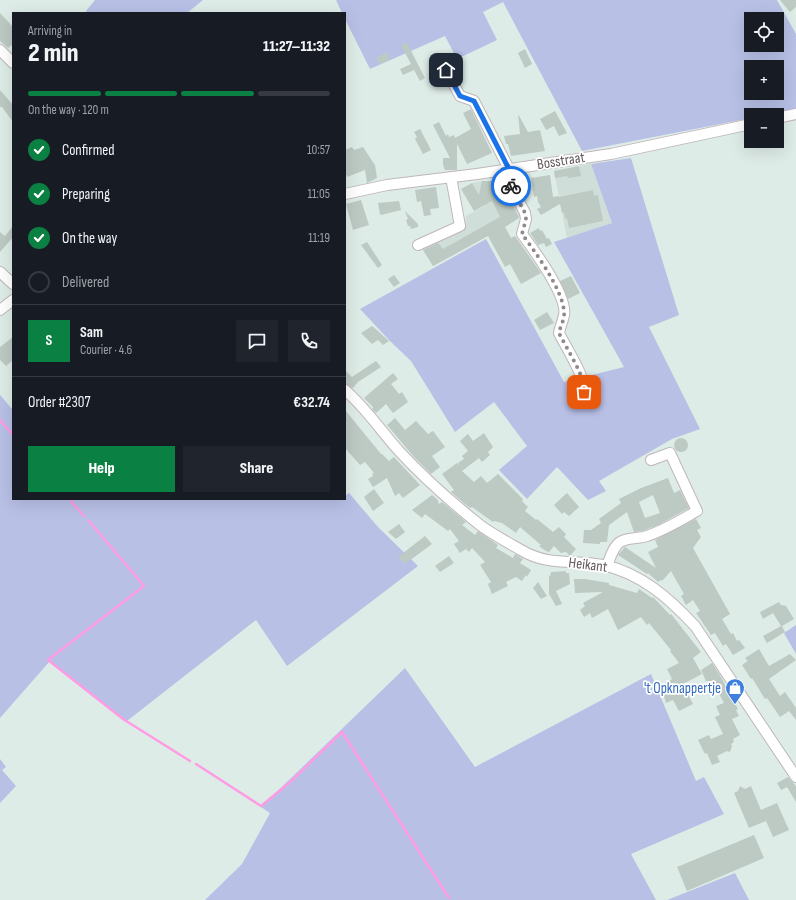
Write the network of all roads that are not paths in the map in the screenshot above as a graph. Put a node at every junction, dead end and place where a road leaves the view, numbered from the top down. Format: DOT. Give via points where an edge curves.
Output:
graph roads {
  1 [pos="0,50"];
  2 [pos="12,62"];
  3 [pos="446,70"];
  4 [pos="796,114"];
  5 [pos="784,117"];
  6 [pos="744,126"];
  7 [pos="506,170"];
  8 [pos="451,177"];
  9 [pos="346,194"];
  10 [pos="418,245"];
  11 [pos="0,272"];
  12 [pos="12,283"];
  13 [pos="12,301"];
  14 [pos="0,310"];
  15 [pos="346,391"];
  16 [pos="572,394"];
  17 [pos="651,460"];
  18 [pos="607,566"];
  19 [pos="796,777"];
  1 -- 2 [label="street"];
  3 -- 7 [label="street" via="460,96 474,101"];
  4 -- 5 [label="street"];
  6 -- 7 [label="street, Bosstraat" via="611,154"];
  7 -- 8 [label="street, Bosstraat"];
  7 -- 16 [label="street" via="525,213 522,234 563,301 565,315 559,333 585,390"];
  8 -- 9 [label="street, Bosstraat"];
  8 -- 10 [label="street" via="460,226"];
  11 -- 12 [label="street"];
  13 -- 14 [label="street"];
  15 -- 18 [label="street, Heikant" via="412,464 481,526 532,556 547,561"];
  17 -- 18 [label="street" via="670,452 697,511 646,536 619,543"];
  18 -- 19 [label="street, Heikant" via="624,571 643,582 681,610 695,626"];
}
